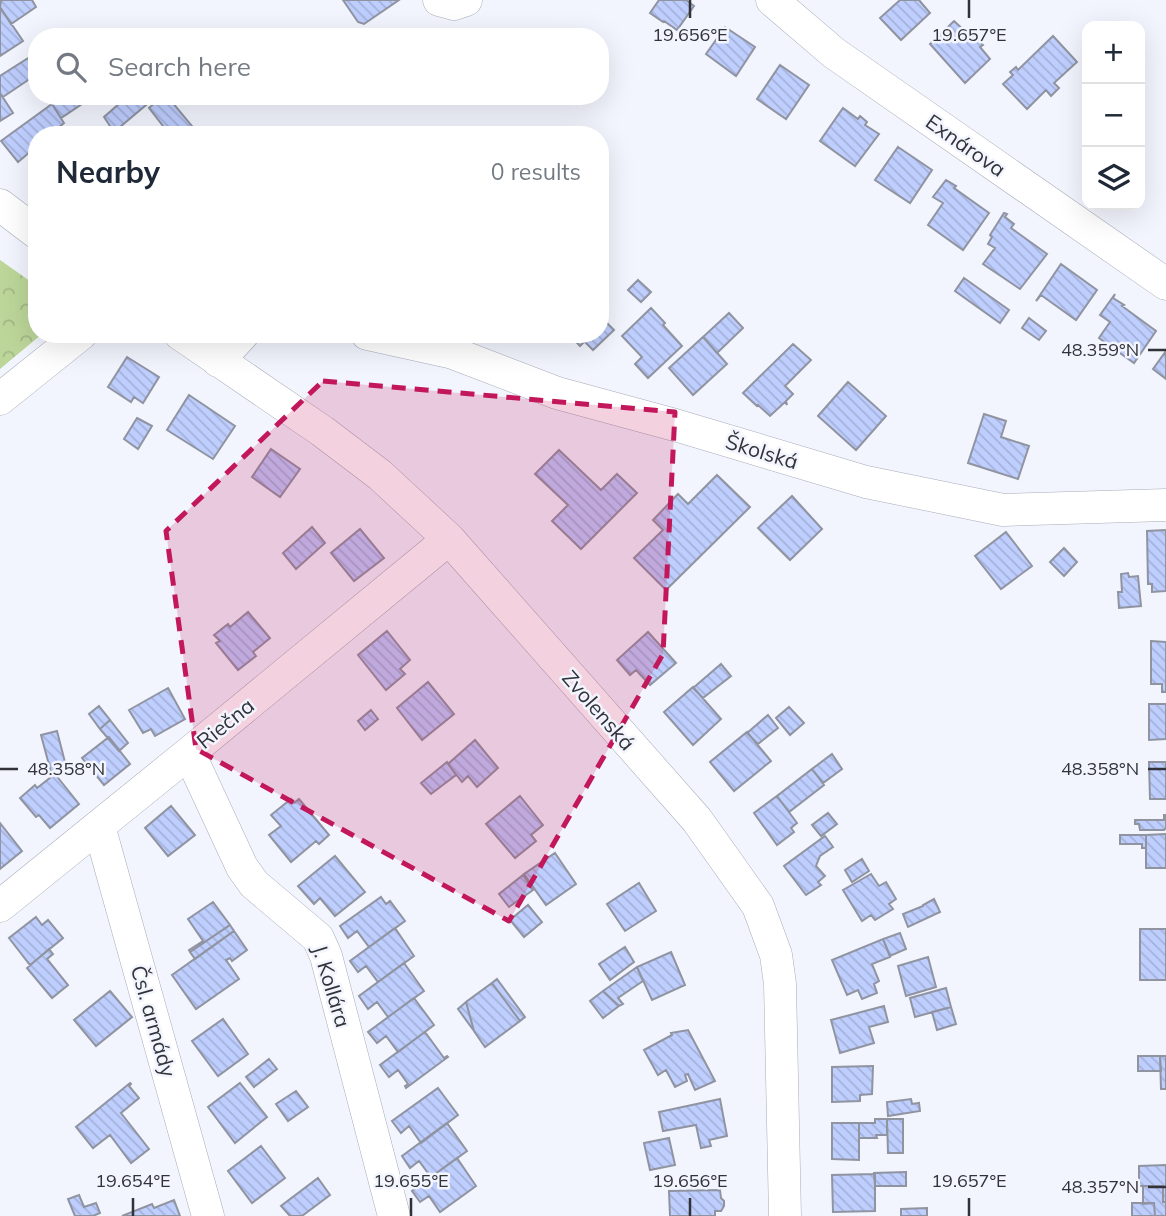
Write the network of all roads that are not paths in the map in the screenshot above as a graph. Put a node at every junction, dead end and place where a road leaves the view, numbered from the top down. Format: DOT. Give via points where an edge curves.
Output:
graph roads {
  1 [pos="439,0"];
  2 [pos="466,0"];
  3 [pos="772,0"];
  4 [pos="0,205"];
  5 [pos="28,226"];
  6 [pos="1166,284"];
  7 [pos="70,343"];
  8 [pos="193,343"];
  9 [pos="235,343"];
  10 [pos="408,343"];
  11 [pos="218,361"];
  12 [pos="0,399"];
  13 [pos="1166,505"];
  14 [pos="449,539"];
  15 [pos="189,753"];
  16 [pos="99,826"];
  17 [pos="0,906"];
  18 [pos="208,1216"];
  19 [pos="394,1216"];
  20 [pos="785,1216"];
  1 -- 2 [label="street" via="454,4"];
  3 -- 6 [label="street, Exnárova" via="834,53"];
  4 -- 5 [label="street"];
  7 -- 12 [label="street"];
  8 -- 11 [label="street, Zvolenská"];
  9 -- 11 [label="street"];
  10 -- 13 [label="street, Školská" via="453,353 557,393 866,482 1003,510"];
  11 -- 14 [label="street, Zvolenská" via="380,475"];
  14 -- 15 [label="street, Riečna"];
  14 -- 20 [label="street, Zvolenská" via="697,820 758,906 776,955 780,984"];
  15 -- 16 [label="street, Riečna"];
  15 -- 19 [label="street, J. Kollára" via="242,867 254,884 318,937"];
  16 -- 17 [label="street, Riečna"];
  16 -- 18 [label="street, Čsl. armády"];
}
